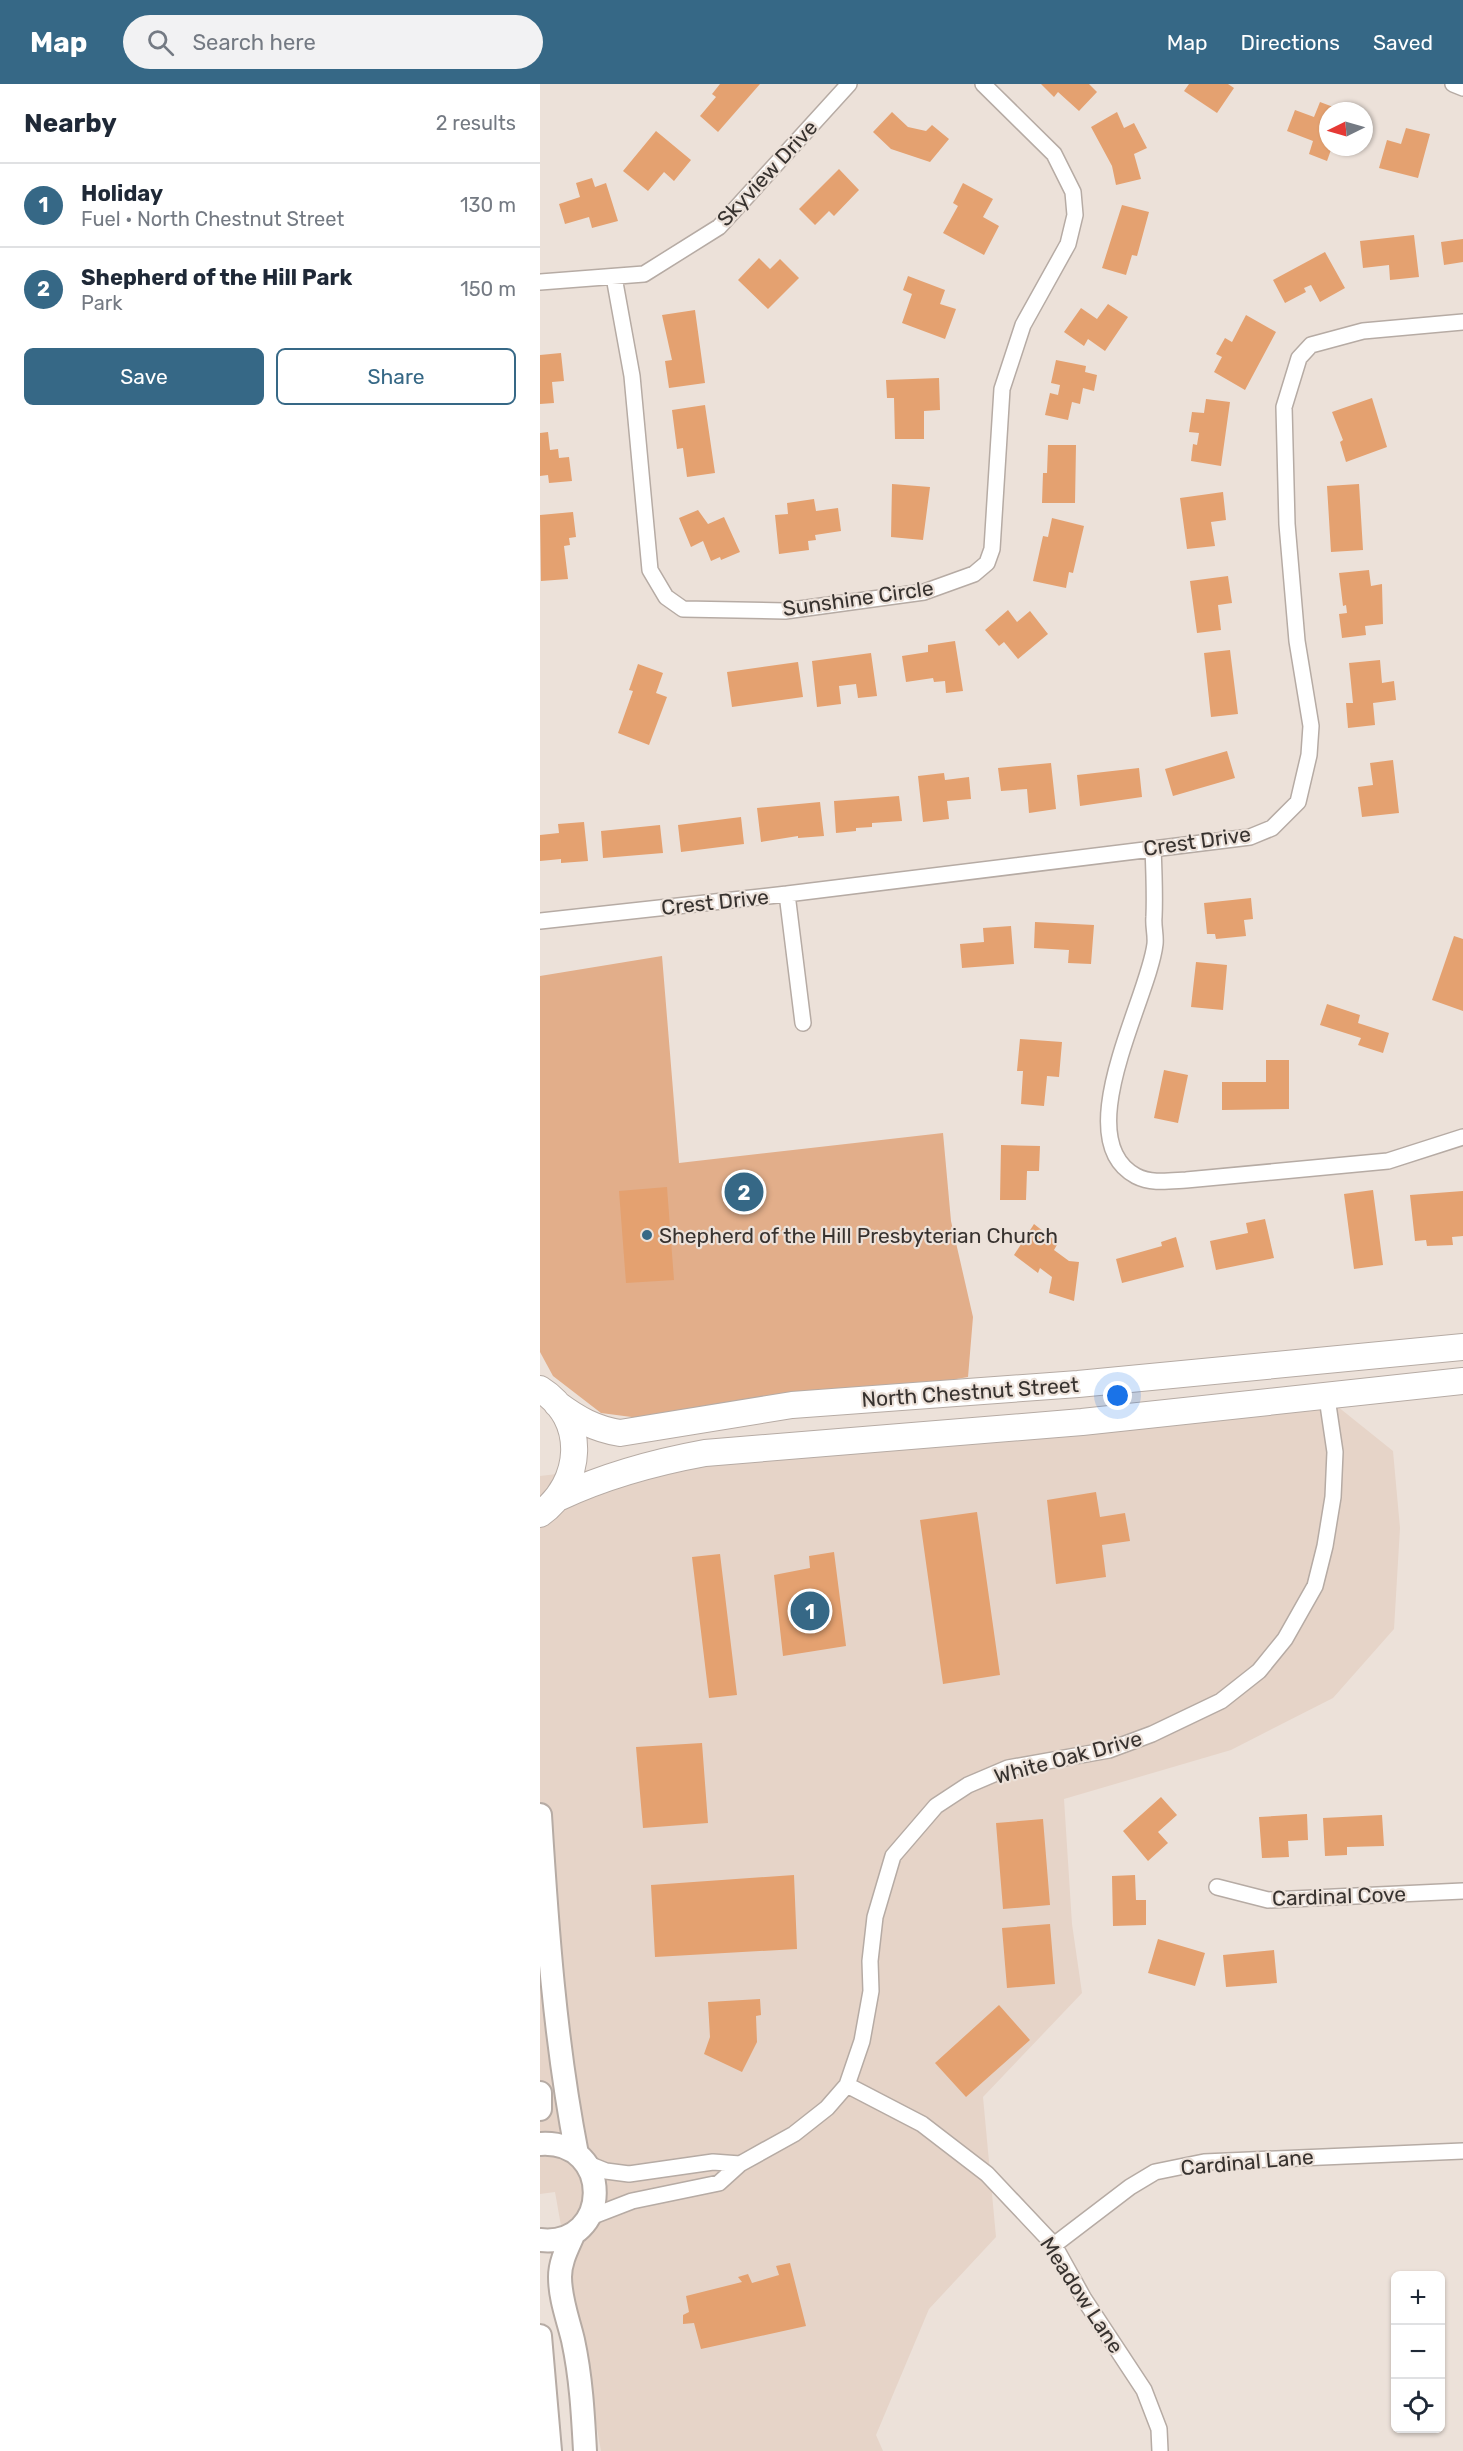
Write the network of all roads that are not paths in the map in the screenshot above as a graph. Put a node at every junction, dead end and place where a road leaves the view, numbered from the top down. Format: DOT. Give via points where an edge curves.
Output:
graph roads {
  1 [pos="849,84"];
  2 [pos="983,84"];
  3 [pos="1453,84"];
  4 [pos="1463,88"];
  5 [pos="614,278"];
  6 [pos="540,282"];
  7 [pos="1463,321"];
  8 [pos="1153,848"];
  9 [pos="787,894"];
  10 [pos="540,921"];
  11 [pos="803,1023"];
  12 [pos="1463,1137"];
  13 [pos="1463,1347"];
  14 [pos="1463,1381"];
  15 [pos="546,1391"];
  16 [pos="1327,1398"];
  17 [pos="560,1497"];
  18 [pos="540,1514"];
  19 [pos="540,1815"];
  20 [pos="1217,1887"];
  21 [pos="1463,1891"];
  22 [pos="847,2085"];
  23 [pos="540,2093"];
  24 [pos="540,2109"];
  25 [pos="540,2144"];
  26 [pos="1463,2151"];
  27 [pos="582,2158"];
  28 [pos="740,2164"];
  29 [pos="581,2226"];
  30 [pos="540,2240"];
  31 [pos="1054,2245"];
  32 [pos="540,2336"];
  33 [pos="550,2451"];
  34 [pos="585,2451"];
  35 [pos="1160,2451"];
  1 -- 5 [label="street, Skyview Drive" via="719,227 644,274"];
  2 -- 5 [label="street, Sunshine Circle" via="1054,154 1073,192 1075,215 1068,244 1023,326 1002,389 992,549 987,563 974,574 924,592 785,611 683,609 666,597 650,570 632,376"];
  3 -- 4 [label="street"];
  5 -- 6 [label="street, Skyview Drive"];
  7 -- 8 [label="street, Crest Drive" via="1363,331 1311,345 1299,358 1284,407 1287,524 1297,641 1311,726 1309,756 1298,802 1272,828 1250,837"];
  8 -- 9 [label="street, Crest Drive"];
  8 -- 12 [label="street" via="1155,945 1109,1098 1112,1143 1122,1165 1136,1176 1154,1182 1388,1161"];
  9 -- 10 [label="street, Crest Drive"];
  9 -- 11 [label="street"];
  13 -- 15 [label="main road, North Chestnut Street" via="1078,1384 792,1405 620,1433 576,1418"];
  14 -- 16 [label="main road, North Chestnut Street"];
  15 -- 17 [label="main road" via="568,1422 574,1443 572,1471"];
  16 -- 17 [label="main road, North Chestnut Street" via="705,1453 672,1459"];
  16 -- 22 [label="street, White Oak Drive" via="1335,1452 1325,1546 1315,1586 1285,1639 1259,1671 1221,1701 1109,1750 1008,1768 968,1785 936,1806 893,1856 875,1917 871,1990 862,2041"];
  17 -- 18 [label="main road"];
  19 -- 27 [label="main road" via="559,2041"];
  20 -- 21 [label="street, Cardinal Cove" via="1268,1900"];
  22 -- 28 [label="street, White Oak Drive" via="827,2108 794,2134"];
  22 -- 31 [label="street, Meadow Lane" via="922,2124 969,2160"];
  23 -- 24 [label="main road"];
  25 -- 27 [label="main road" via="554,2144"];
  26 -- 31 [label="street, Cardinal Lane" via="1204,2162 1155,2172"];
  27 -- 28 [label="street" via="606,2171 629,2174 713,2162"];
  27 -- 29 [label="main road" via="595,2186 596,2199"];
  28 -- 29 [label="street, White Oak Drive" via="719,2183 632,2201"];
  29 -- 30 [label="main road" via="554,2241"];
  29 -- 34 [label="main road" via="562,2260 560,2276 582,2402"];
  31 -- 35 [label="street, Meadow Lane" via="1144,2390 1159,2429"];
  32 -- 33 [label="main road"];
}
